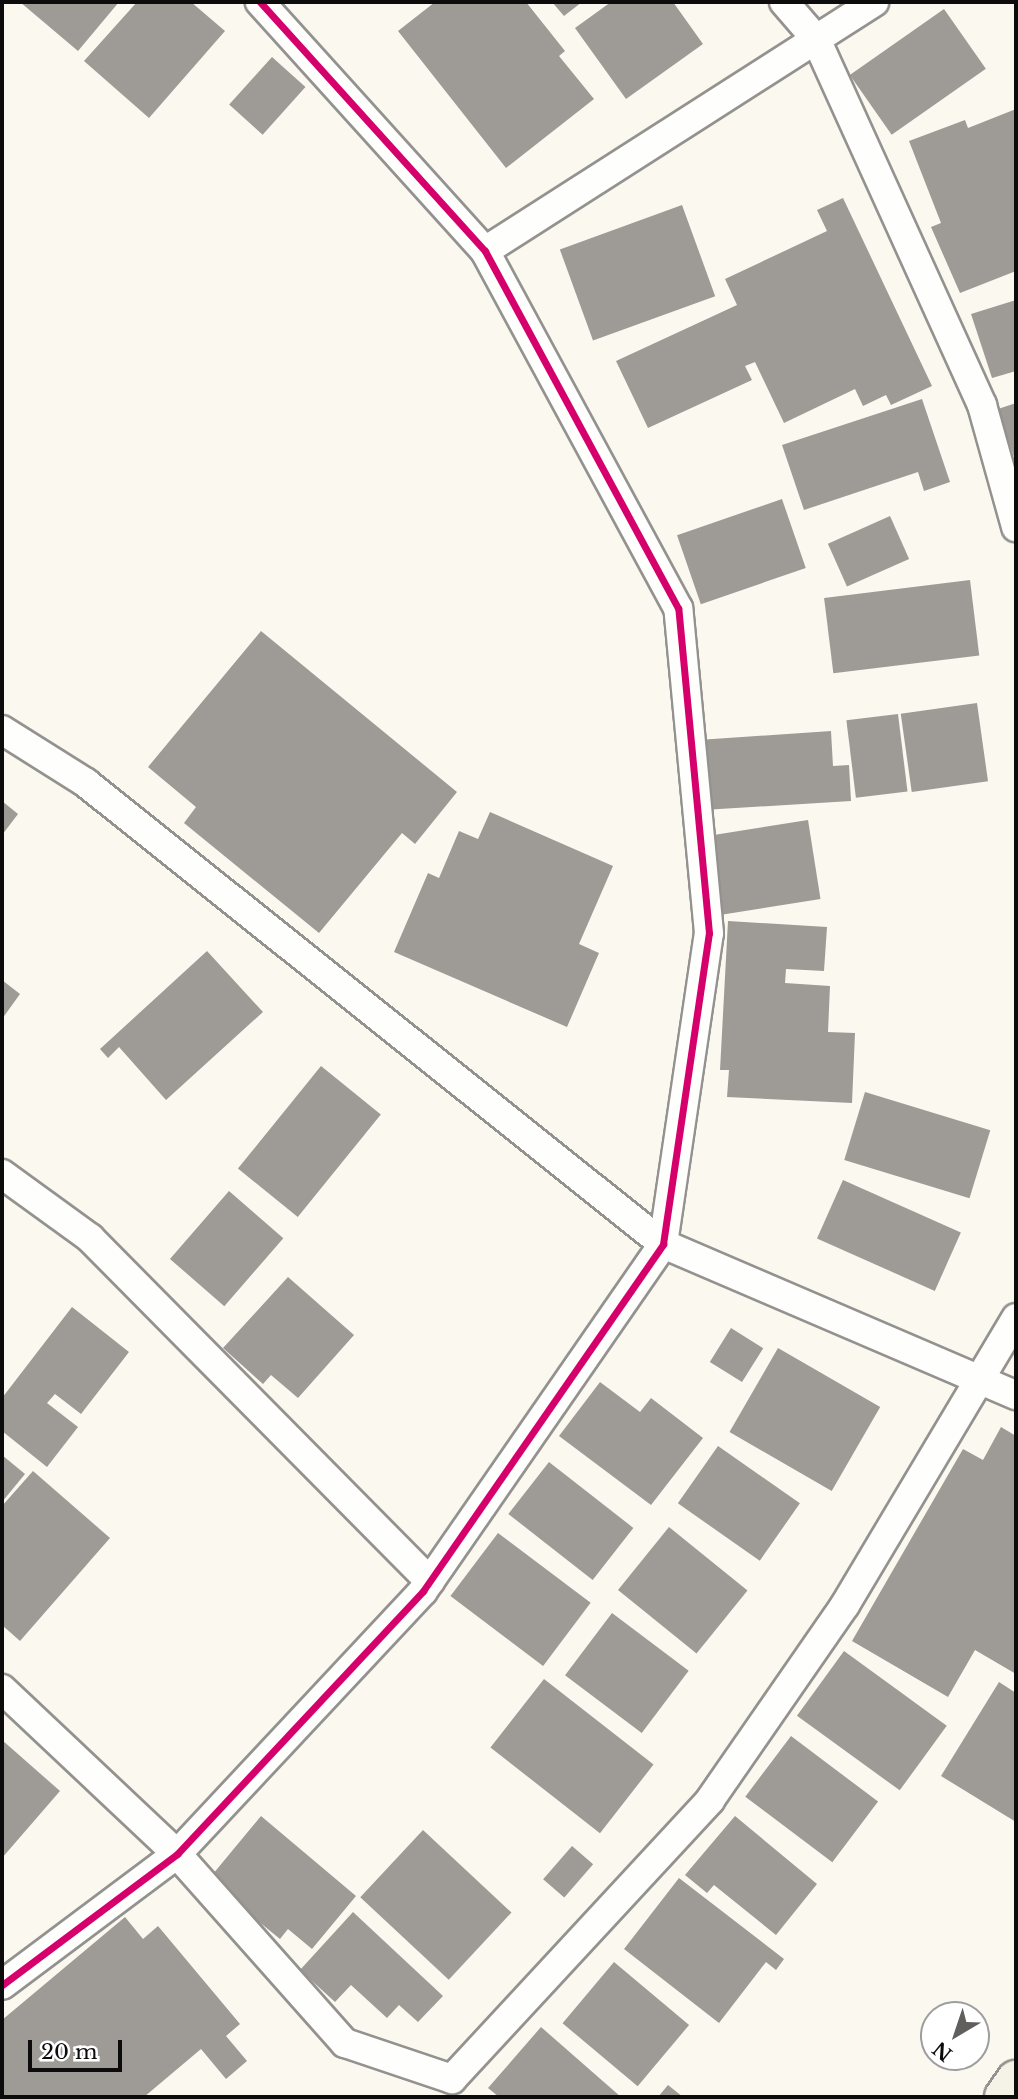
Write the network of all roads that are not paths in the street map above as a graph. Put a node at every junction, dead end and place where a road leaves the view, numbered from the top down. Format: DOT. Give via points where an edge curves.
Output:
graph roads {
  1 [pos="260,2"];
  2 [pos="784,2"];
  3 [pos="874,2"];
  4 [pos="816,39"];
  5 [pos="485,251"];
  6 [pos="1016,527"];
  7 [pos="2,730"];
  8 [pos="2,1174"];
  9 [pos="663,1244"];
  10 [pos="1016,1318"];
  11 [pos="982,1379"];
  12 [pos="1016,1395"];
  13 [pos="430,1581"];
  14 [pos="2,1689"];
  15 [pos="177,1854"];
  16 [pos="2,1985"];
  17 [pos="1016,2080"];
  18 [pos="1004,2097"];
  1 -- 5 [label="street"];
  2 -- 4 [label="street"];
  3 -- 4 [label="street"];
  4 -- 5 [label="street"];
  4 -- 6 [label="street" via="982,405"];
  5 -- 9 [label="street" via="678,608 709,933"];
  7 -- 9 [label="street" via="86,783"];
  8 -- 13 [label="street" via="90,1238"];
  9 -- 11 [label="street"];
  9 -- 13 [label="street"];
  10 -- 11 [label="street"];
  11 -- 12 [label="street"];
  11 -- 15 [label="street" via="845,1605 710,1800 452,2079 345,2043"];
  13 -- 15 [label="street"];
  14 -- 15 [label="street"];
  15 -- 16 [label="street"];
  17 -- 18 [label="main road"];
}
